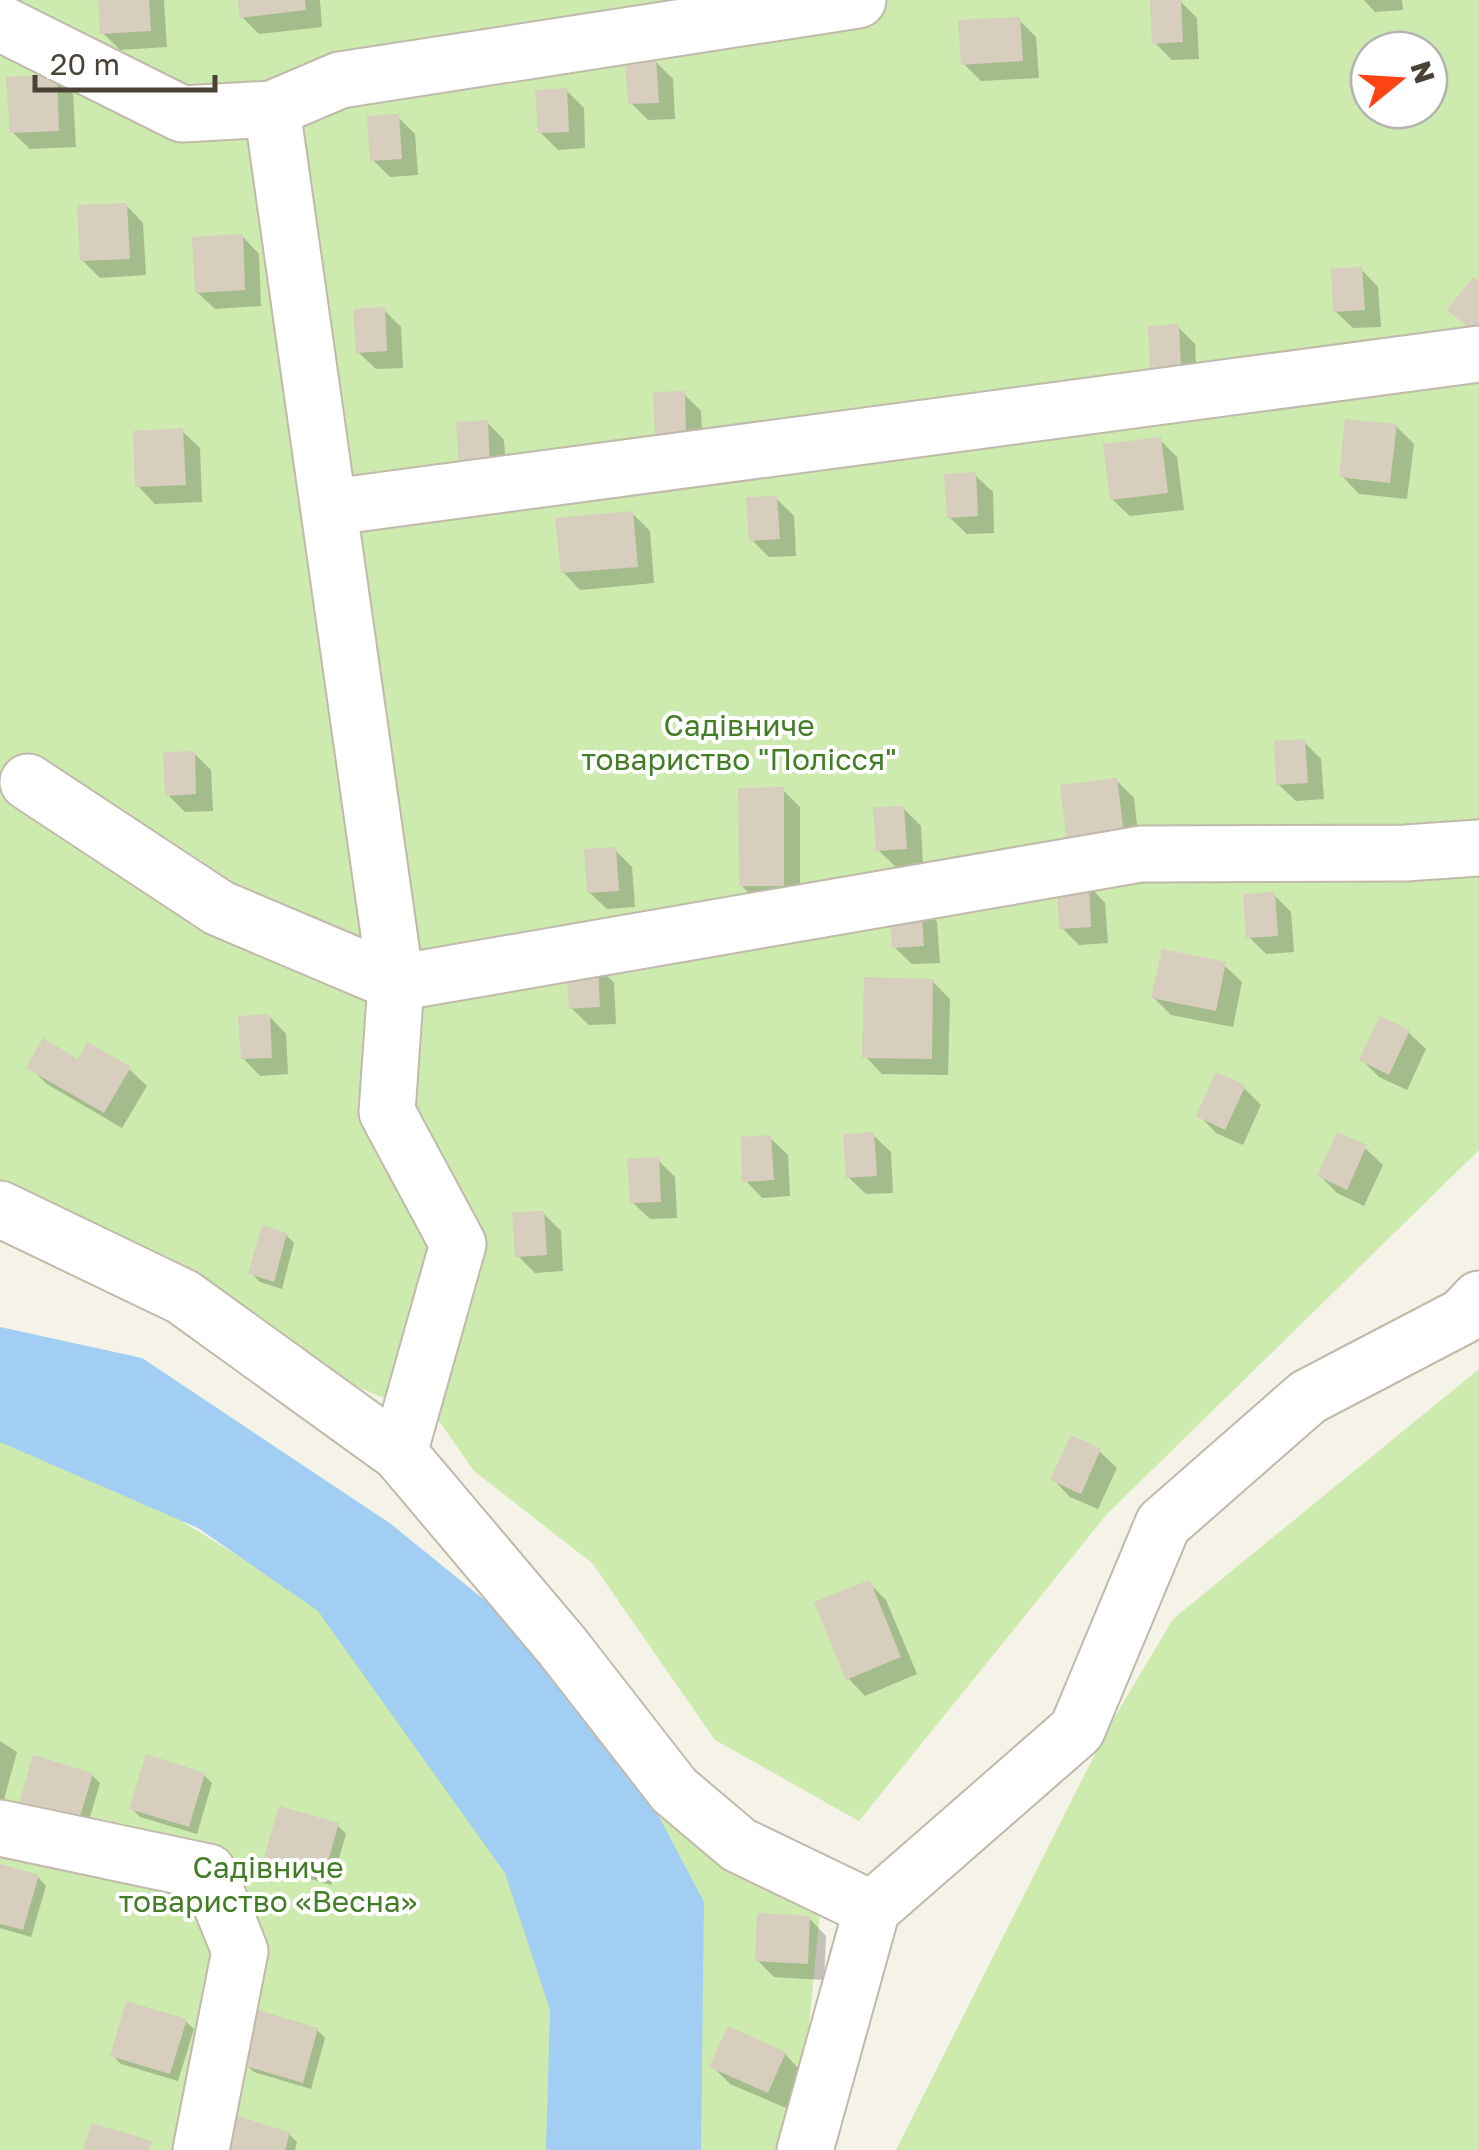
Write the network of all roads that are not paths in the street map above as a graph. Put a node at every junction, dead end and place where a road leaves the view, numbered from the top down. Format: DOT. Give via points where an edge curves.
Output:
graph roads {
  1 [pos="858,0"];
  2 [pos="0,23"];
  3 [pos="272,109"];
  4 [pos="1479,354"];
  5 [pos="332,507"];
  6 [pos="28,782"];
  7 [pos="1479,848"];
  8 [pos="396,983"];
  9 [pos="0,1209"];
  10 [pos="1479,1299"];
  11 [pos="399,1454"];
  12 [pos="0,1828"];
  13 [pos="872,1909"];
  14 [pos="201,2150"];
  15 [pos="806,2150"];
  1 -- 3 [label="street" via="340,80"];
  2 -- 3 [label="street" via="182,114"];
  3 -- 5 [label="street"];
  4 -- 5 [label="street"];
  5 -- 8 [label="street"];
  6 -- 8 [label="street" via="219,908"];
  7 -- 8 [label="street" via="1141,854"];
  8 -- 11 [label="street" via="386,1112 458,1244"];
  9 -- 11 [label="street" via="183,1297"];
  10 -- 13 [label="street" via="1463,1316 1308,1397 1163,1524 1077,1730"];
  11 -- 13 [label="street" via="674,1790 739,1845"];
  12 -- 14 [label="street" via="208,1872 240,1951"];
  13 -- 15 [label="street"];
}
